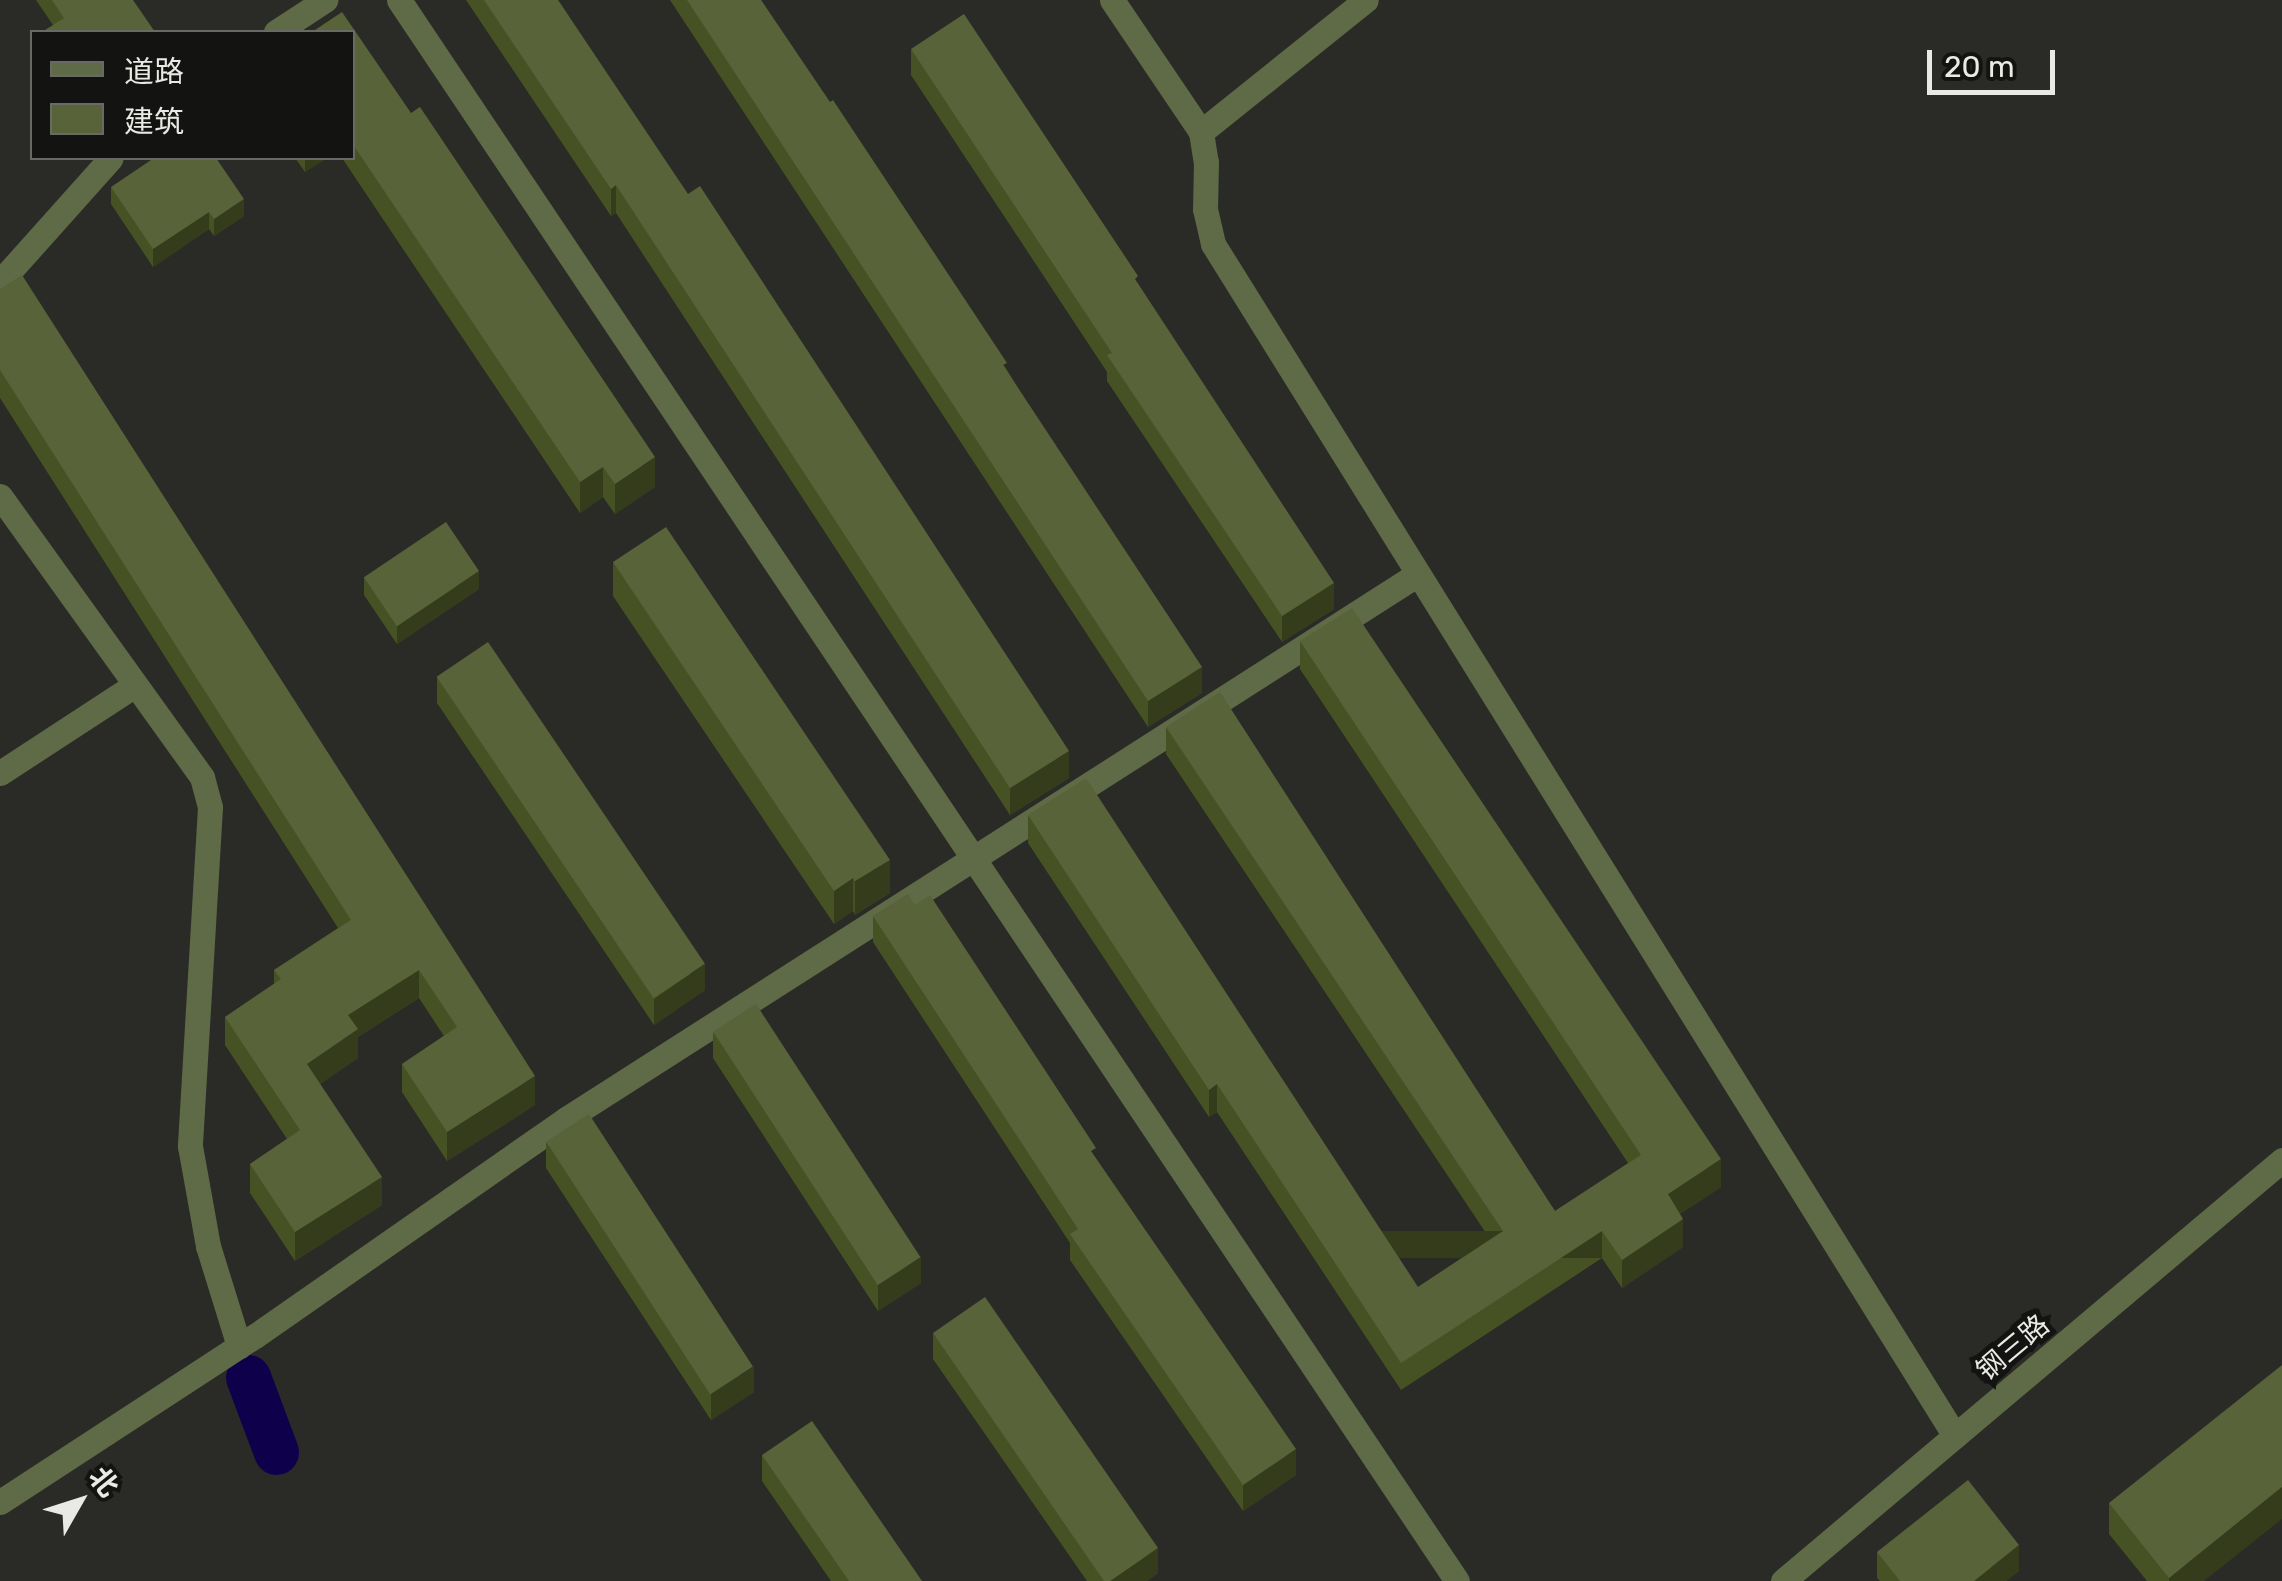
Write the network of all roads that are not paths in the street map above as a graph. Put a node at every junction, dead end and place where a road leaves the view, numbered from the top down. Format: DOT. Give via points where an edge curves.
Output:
graph roads {
  1 [pos="325,0"];
  2 [pos="399,0"];
  3 [pos="1112,0"];
  4 [pos="1366,0"];
  5 [pos="279,30"];
  6 [pos="1201,132"];
  7 [pos="109,160"];
  8 [pos="0,282"];
  9 [pos="0,496"];
  10 [pos="1418,574"];
  11 [pos="135,685"];
  12 [pos="0,772"];
  13 [pos="973,859"];
  14 [pos="2282,1160"];
  15 [pos="239,1346"];
  16 [pos="1955,1436"];
  17 [pos="0,1502"];
  18 [pos="1456,1581"];
  19 [pos="1783,1581"];
  1 -- 5 [label="street"];
  2 -- 13 [label="street"];
  3 -- 6 [label="street"];
  4 -- 6 [label="street"];
  6 -- 10 [label="street" via="1212,244"];
  7 -- 8 [label="street"];
  9 -- 11 [label="street"];
  10 -- 13 [label="street"];
  10 -- 16 [label="street"];
  11 -- 12 [label="street"];
  11 -- 15 [label="street" via="202,777 210,808 190,1146 208,1246"];
  13 -- 15 [label="street" via="566,1119"];
  13 -- 18 [label="street"];
  14 -- 16 [label="street, 钢三路"];
  15 -- 17 [label="street"];
  16 -- 19 [label="street, 钢三路"];
}
